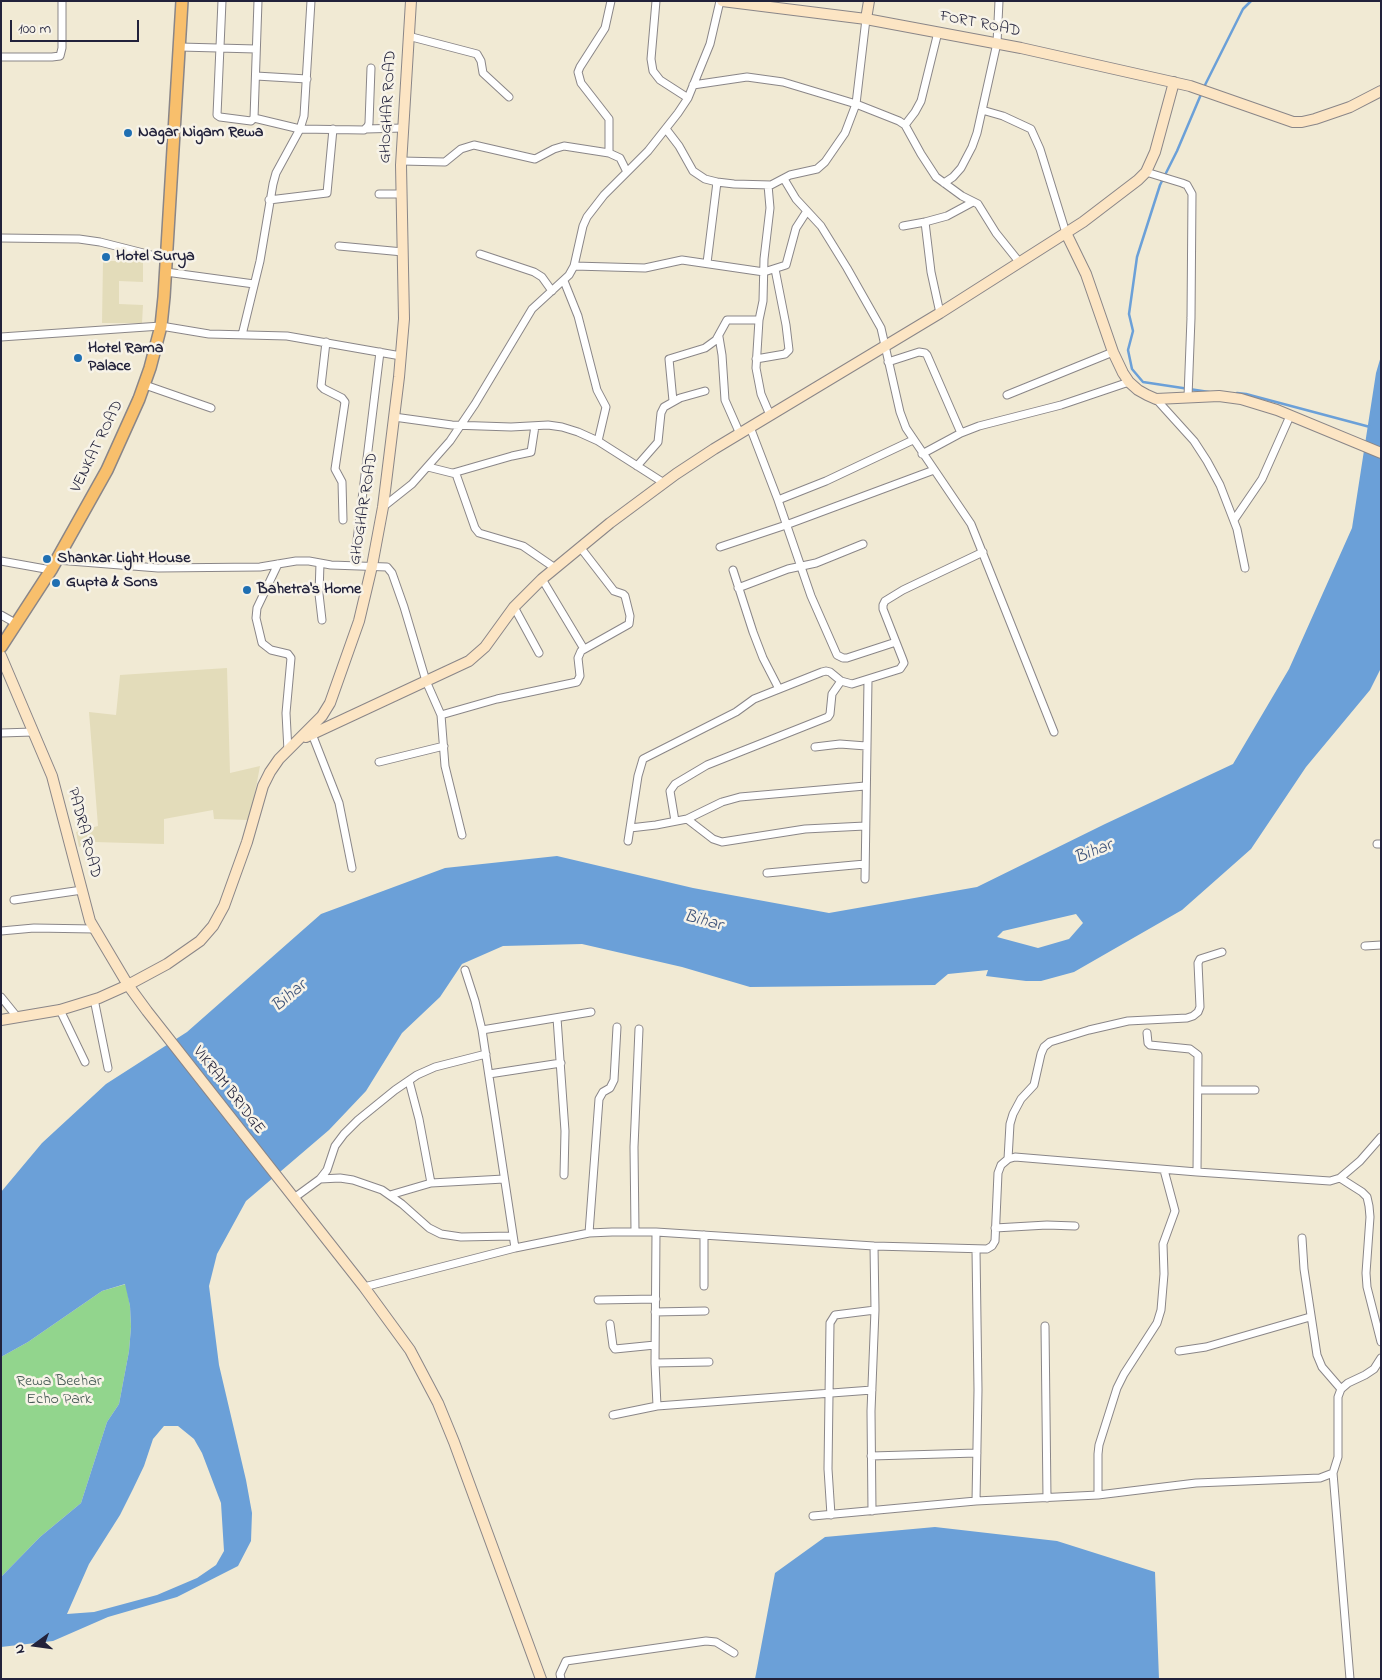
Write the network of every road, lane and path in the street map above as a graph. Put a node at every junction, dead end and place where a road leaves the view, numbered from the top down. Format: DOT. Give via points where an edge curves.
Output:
graph roads {
  1 [pos="62,1"];
  2 [pos="182,1"];
  3 [pos="222,1"];
  4 [pos="258,1"];
  5 [pos="310,1"];
  6 [pos="411,1"];
  7 [pos="611,1"];
  8 [pos="656,1"];
  9 [pos="721,1"];
  10 [pos="869,1"];
  11 [pos="999,1"];
  12 [pos="747,3"];
  13 [pos="866,19"];
  14 [pos="938,32"];
  15 [pos="408,36"];
  16 [pos="996,43"];
  17 [pos="180,47"];
  18 [pos="220,48"];
  19 [pos="256,49"];
  20 [pos="1,57"];
  21 [pos="371,68"];
  22 [pos="256,76"];
  23 [pos="307,79"];
  24 [pos="1174,82"];
  25 [pos="693,85"];
  26 [pos="1381,91"];
  27 [pos="509,97"];
  28 [pos="688,98"];
  29 [pos="856,104"];
  30 [pos="982,110"];
  31 [pos="254,118"];
  32 [pos="905,125"];
  33 [pos="403,128"];
  34 [pos="300,129"];
  35 [pos="333,129"];
  36 [pos="366,129"];
  37 [pos="666,129"];
  38 [pos="609,152"];
  39 [pos="401,161"];
  40 [pos="627,172"];
  41 [pos="1146,172"];
  42 [pos="784,179"];
  43 [pos="717,182"];
  44 [pos="944,183"];
  45 [pos="768,185"];
  46 [pos="379,194"];
  47 [pos="400,194"];
  48 [pos="269,200"];
  49 [pos="973,202"];
  50 [pos="807,211"];
  51 [pos="925,222"];
  52 [pos="903,226"];
  53 [pos="1066,233"];
  54 [pos="1,238"];
  55 [pos="339,246"];
  56 [pos="403,252"];
  57 [pos="480,254"];
  58 [pos="167,259"];
  59 [pos="708,263"];
  60 [pos="1020,263"];
  61 [pos="574,266"];
  62 [pos="775,269"];
  63 [pos="166,272"];
  64 [pos="764,272"];
  65 [pos="564,281"];
  66 [pos="254,284"];
  67 [pos="552,291"];
  68 [pos="940,313"];
  69 [pos="759,320"];
  70 [pos="161,326"];
  71 [pos="242,335"];
  72 [pos="1,337"];
  73 [pos="719,337"];
  74 [pos="326,342"];
  75 [pos="884,347"];
  76 [pos="380,352"];
  77 [pos="1113,352"];
  78 [pos="401,356"];
  79 [pos="756,359"];
  80 [pos="888,362"];
  81 [pos="1129,382"];
  82 [pos="145,384"];
  83 [pos="705,392"];
  84 [pos="1006,396"];
  85 [pos="1188,397"];
  86 [pos="1156,398"];
  87 [pos="673,401"];
  88 [pos="211,408"];
  89 [pos="770,415"];
  90 [pos="1290,416"];
  91 [pos="394,417"];
  92 [pos="462,425"];
  93 [pos="535,426"];
  94 [pos="750,427"];
  95 [pos="961,432"];
  96 [pos="740,434"];
  97 [pos="913,440"];
  98 [pos="598,441"];
  99 [pos="1381,453"];
  100 [pos="922,454"];
  101 [pos="637,466"];
  102 [pos="428,467"];
  103 [pos="934,470"];
  104 [pos="453,472"];
  105 [pos="664,483"];
  106 [pos="778,500"];
  107 [pos="383,507"];
  108 [pos="343,520"];
  109 [pos="1234,520"];
  110 [pos="786,525"];
  111 [pos="863,544"];
  112 [pos="580,547"];
  113 [pos="720,547"];
  114 [pos="983,552"];
  115 [pos="1,561"];
  116 [pos="320,563"];
  117 [pos="278,564"];
  118 [pos="54,565"];
  119 [pos="354,565"];
  120 [pos="372,566"];
  121 [pos="800,566"];
  122 [pos="555,568"];
  123 [pos="1245,568"];
  124 [pos="734,570"];
  125 [pos="542,579"];
  126 [pos="738,588"];
  127 [pos="514,607"];
  128 [pos="1,615"];
  129 [pos="322,620"];
  130 [pos="17,624"];
  131 [pos="896,642"];
  132 [pos="1,647"];
  133 [pos="584,649"];
  134 [pos="539,653"];
  135 [pos="1,656"];
  136 [pos="868,680"];
  137 [pos="426,681"];
  138 [pos="841,681"];
  139 [pos="779,689"];
  140 [pos="441,715"];
  141 [pos="33,732"];
  142 [pos="1054,732"];
  143 [pos="1,733"];
  144 [pos="312,734"];
  145 [pos="300,740"];
  146 [pos="444,746"];
  147 [pos="866,746"];
  148 [pos="815,747"];
  149 [pos="288,751"];
  150 [pos="379,762"];
  151 [pos="866,786"];
  152 [pos="687,819"];
  153 [pos="675,822"];
  154 [pos="866,826"];
  155 [pos="630,828"];
  156 [pos="462,836"];
  157 [pos="628,841"];
  158 [pos="865,864"];
  159 [pos="352,868"];
  160 [pos="767,873"];
  161 [pos="865,880"];
  162 [pos="82,890"];
  163 [pos="14,900"];
  164 [pos="94,929"];
  165 [pos="1,931"];
  166 [pos="1381,945"];
  167 [pos="1365,946"];
  168 [pos="1222,952"];
  169 [pos="465,970"];
  170 [pos="128,985"];
  171 [pos="1,997"];
  172 [pos="94,999"];
  173 [pos="60,1010"];
  174 [pos="147,1011"];
  175 [pos="591,1012"];
  176 [pos="18,1018"];
  177 [pos="557,1018"];
  178 [pos="1,1020"];
  179 [pos="617,1027"];
  180 [pos="639,1029"];
  181 [pos="482,1030"];
  182 [pos="1147,1033"];
  183 [pos="486,1054"];
  184 [pos="85,1062"];
  185 [pos="561,1063"];
  186 [pos="108,1068"];
  187 [pos="489,1074"];
  188 [pos="409,1081"];
  189 [pos="1198,1090"];
  190 [pos="1255,1090"];
  191 [pos="1381,1137"];
  192 [pos="1008,1159"];
  193 [pos="1164,1170"];
  194 [pos="1197,1172"];
  195 [pos="564,1176"];
  196 [pos="1340,1178"];
  197 [pos="320,1179"];
  198 [pos="504,1179"];
  199 [pos="431,1183"];
  200 [pos="390,1195"];
  201 [pos="294,1198"];
  202 [pos="1075,1226"];
  203 [pos="995,1228"];
  204 [pos="635,1232"];
  205 [pos="656,1232"];
  206 [pos="589,1233"];
  207 [pos="704,1235"];
  208 [pos="512,1236"];
  209 [pos="1302,1238"];
  210 [pos="874,1246"];
  211 [pos="515,1248"];
  212 [pos="976,1250"];
  213 [pos="704,1286"];
  214 [pos="364,1287"];
  215 [pos="656,1299"];
  216 [pos="598,1300"];
  217 [pos="875,1310"];
  218 [pos="705,1311"];
  219 [pos="655,1312"];
  220 [pos="1310,1317"];
  221 [pos="610,1324"];
  222 [pos="1045,1326"];
  223 [pos="1381,1342"];
  224 [pos="655,1345"];
  225 [pos="1179,1351"];
  226 [pos="1381,1358"];
  227 [pos="709,1362"];
  228 [pos="655,1363"];
  229 [pos="1341,1389"];
  230 [pos="872,1390"];
  231 [pos="828,1393"];
  232 [pos="657,1406"];
  233 [pos="613,1415"];
  234 [pos="978,1453"];
  235 [pos="871,1456"];
  236 [pos="1333,1473"];
  237 [pos="1098,1495"];
  238 [pos="1047,1498"];
  239 [pos="976,1501"];
  240 [pos="872,1511"];
  241 [pos="831,1515"];
  242 [pos="813,1516"];
  243 [pos="734,1653"];
  244 [pos="541,1679"];
  245 [pos="561,1679"];
  246 [pos="1350,1679"];
  1 -- 20 [label="street" via="60,56"];
  2 -- 17 [label="main road, VENKAT ROAD"];
  3 -- 18 [label="street"];
  4 -- 19 [label="street"];
  5 -- 23 [label="street"];
  6 -- 15 [label="street, GHOGHAR ROAD"];
  7 -- 38 [label="street" via="605,28 578,72 581,83 609,119"];
  8 -- 28 [label="street" via="651,59 653,71 660,80"];
  9 -- 12 [label="street, FORT ROAD"];
  9 -- 25 [label="street" via="710,44"];
  10 -- 13 [label="street"];
  11 -- 16 [label="street"];
  12 -- 13 [label="street, FORT ROAD"];
  13 -- 14 [label="street, FORT ROAD"];
  13 -- 29 [label="street"];
  14 -- 16 [label="street, FORT ROAD"];
  14 -- 32 [label="street" via="921,102"];
  15 -- 27 [label="street" via="477,54 483,73"];
  15 -- 33 [label="street, GHOGHAR ROAD"];
  16 -- 24 [label="street, FORT ROAD"];
  16 -- 30 [label="street"];
  17 -- 18 [label="street"];
  17 -- 58 [label="main road, VENKAT ROAD"];
  18 -- 19 [label="street"];
  18 -- 31 [label="street" via="217,115 251,121"];
  19 -- 22 [label="street"];
  21 -- 36 [label="street"];
  22 -- 23 [label="street"];
  22 -- 31 [label="street"];
  23 -- 34 [label="street"];
  24 -- 26 [label="street, FORT ROAD" via="1293,122 1315,119 1350,107"];
  24 -- 41 [label="street" via="1155,152"];
  25 -- 28 [label="street"];
  25 -- 29 [label="street" via="754,77"];
  28 -- 37 [label="street"];
  29 -- 32 [label="street"];
  29 -- 42 [label="street" via="845,133 821,167 790,174"];
  30 -- 44 [label="street" via="972,147 957,173"];
  30 -- 53 [label="street" via="1031,128"];
  31 -- 34 [label="street"];
  32 -- 44 [label="street" via="930,170"];
  33 -- 36 [label="street"];
  33 -- 39 [label="street, GHOGHAR ROAD"];
  34 -- 35 [label="street"];
  34 -- 48 [label="street" via="276,173"];
  35 -- 36 [label="street"];
  35 -- 48 [label="street" via="327,193"];
  37 -- 40 [label="street"];
  37 -- 43 [label="street" via="693,172"];
  38 -- 39 [label="street" via="561,147 533,159 474,145 461,149 445,162"];
  38 -- 40 [label="street" via="620,158"];
  39 -- 47 [label="street, GHOGHAR ROAD"];
  40 -- 61 [label="street" via="588,217"];
  41 -- 53 [label="street"];
  41 -- 85 [label="street" via="1187,185 1192,194"];
  42 -- 45 [label="street"];
  42 -- 50 [label="street"];
  43 -- 45 [label="street"];
  43 -- 59 [label="street"];
  44 -- 49 [label="street"];
  45 -- 64 [label="street" via="770,208"];
  46 -- 47 [label="street"];
  47 -- 56 [label="street, GHOGHAR ROAD"];
  48 -- 66 [label="street"];
  49 -- 51 [label="street" via="947,216"];
  49 -- 60 [label="street" via="978,204 996,234"];
  50 -- 62 [label="street" via="796,228 787,262"];
  50 -- 75 [label="street" via="821,226 881,328"];
  51 -- 52 [label="street"];
  51 -- 68 [label="street"];
  53 -- 60 [label="street"];
  53 -- 77 [label="street" via="1086,274"];
  54 -- 58 [label="street" via="79,239"];
  55 -- 56 [label="street"];
  56 -- 78 [label="street, GHOGHAR ROAD"];
  57 -- 67 [label="street" via="534,272"];
  58 -- 63 [label="main road, VENKAT ROAD"];
  59 -- 61 [label="street" via="682,260 645,268"];
  59 -- 64 [label="street"];
  60 -- 68 [label="street"];
  61 -- 65 [label="street"];
  62 -- 64 [label="street"];
  62 -- 79 [label="street" via="789,350 785,354"];
  63 -- 66 [label="street"];
  63 -- 70 [label="main road, VENKAT ROAD"];
  64 -- 69 [label="street"];
  65 -- 67 [label="street"];
  65 -- 98 [label="street" via="578,316 597,390 606,407"];
  66 -- 71 [label="street"];
  67 -- 92 [label="street" via="532,309"];
  68 -- 75 [label="street"];
  69 -- 73 [label="street" via="727,320"];
  69 -- 79 [label="street"];
  70 -- 71 [label="street" via="209,334"];
  70 -- 72 [label="street"];
  70 -- 82 [label="main road, VENKAT ROAD"];
  71 -- 74 [label="street" via="287,336"];
  73 -- 87 [label="street" via="700,350 669,359"];
  73 -- 96 [label="street" via="725,400"];
  74 -- 76 [label="street"];
  74 -- 108 [label="street" via="321,386 345,402 335,469 342,482"];
  75 -- 80 [label="street"];
  75 -- 89 [label="street"];
  76 -- 78 [label="street"];
  76 -- 119 [label="street"];
  77 -- 81 [label="street"];
  77 -- 84 [label="street"];
  78 -- 91 [label="street, GHOGHAR ROAD"];
  79 -- 89 [label="street" via="758,386"];
  80 -- 95 [label="street" via="925,352"];
  80 -- 97 [label="street" via="900,412"];
  81 -- 86 [label="street" via="1147,396"];
  81 -- 95 [label="street" via="1061,405"];
  82 -- 88 [label="street"];
  82 -- 118 [label="main road, VENKAT ROAD" via="107,470"];
  83 -- 87 [label="street"];
  85 -- 86 [label="street"];
  85 -- 90 [label="street" via="1241,399"];
  86 -- 109 [label="street" via="1207,461"];
  87 -- 101 [label="street" via="662,410 658,442"];
  89 -- 94 [label="street"];
  90 -- 99 [label="street"];
  90 -- 109 [label="street" via="1262,479"];
  91 -- 92 [label="street"];
  91 -- 107 [label="street, GHOGHAR ROAD"];
  92 -- 93 [label="street"];
  92 -- 102 [label="street"];
  93 -- 98 [label="street" via="562,427"];
  93 -- 104 [label="street" via="531,452"];
  94 -- 96 [label="street"];
  94 -- 106 [label="street"];
  95 -- 100 [label="street"];
  96 -- 105 [label="street"];
  97 -- 100 [label="street"];
  97 -- 106 [label="street"];
  98 -- 101 [label="street"];
  100 -- 103 [label="street"];
  101 -- 105 [label="street"];
  102 -- 104 [label="street"];
  102 -- 107 [label="street"];
  103 -- 110 [label="street"];
  103 -- 114 [label="street" via="972,524"];
  104 -- 122 [label="street" via="476,531 523,546"];
  105 -- 112 [label="street"];
  106 -- 110 [label="street"];
  107 -- 120 [label="street, GHOGHAR ROAD"];
  109 -- 123 [label="street"];
  110 -- 113 [label="street"];
  110 -- 121 [label="street"];
  111 -- 121 [label="street"];
  112 -- 122 [label="street"];
  112 -- 133 [label="street" via="614,590 624,594 630,616 629,624"];
  114 -- 131 [label="street" via="885,601 883,609"];
  114 -- 142 [label="street"];
  115 -- 118 [label="street"];
  116 -- 117 [label="street" via="296,561"];
  116 -- 119 [label="street"];
  116 -- 129 [label="street"];
  117 -- 118 [label="street" via="158,568"];
  117 -- 149 [label="street" via="256,618 262,643 270,650 288,654 291,658 286,713"];
  118 -- 130 [label="main road, VENKAT ROAD"];
  119 -- 120 [label="street"];
  120 -- 137 [label="street" via="387,568 392,573"];
  120 -- 145 [label="street, GHOGHAR ROAD" via="359,621 330,703"];
  121 -- 126 [label="street"];
  121 -- 131 [label="street" via="837,655 847,658"];
  122 -- 125 [label="street"];
  124 -- 126 [label="street"];
  125 -- 127 [label="street"];
  125 -- 133 [label="street"];
  126 -- 139 [label="street" via="760,650"];
  127 -- 134 [label="street"];
  127 -- 137 [label="street" via="476,656"];
  128 -- 130 [label="street"];
  130 -- 132 [label="main road, VENKAT ROAD"];
  131 -- 136 [label="street" via="903,666"];
  133 -- 140 [label="street" via="579,654 580,676 577,682"];
  135 -- 141 [label="street, PADRA ROAD"];
  136 -- 138 [label="street" via="852,684"];
  136 -- 147 [label="street"];
  137 -- 140 [label="street"];
  137 -- 144 [label="street"];
  138 -- 139 [label="street" via="826,670"];
  138 -- 153 [label="street" via="832,694 828,717 706,766 675,784 670,791"];
  139 -- 155 [label="street" via="754,699 736,712 643,759"];
  140 -- 146 [label="street"];
  141 -- 143 [label="street"];
  141 -- 162 [label="street, PADRA ROAD" via="52,776"];
  144 -- 145 [label="street"];
  144 -- 159 [label="street" via="339,803"];
  145 -- 149 [label="street, GHOGHAR ROAD"];
  146 -- 150 [label="street"];
  146 -- 156 [label="street" via="446,772"];
  147 -- 148 [label="street" via="832,744"];
  147 -- 151 [label="street"];
  149 -- 170 [label="street, GHOGHAR ROAD" via="279,759 263,786 248,842 213,926 184,954"];
  151 -- 152 [label="street" via="740,797"];
  151 -- 154 [label="street"];
  152 -- 153 [label="street"];
  152 -- 154 [label="street" via="722,842 805,829"];
  153 -- 155 [label="street"];
  154 -- 158 [label="street"];
  155 -- 157 [label="street"];
  158 -- 160 [label="street"];
  158 -- 161 [label="street"];
  162 -- 163 [label="street"];
  162 -- 164 [label="street, PADRA ROAD"];
  164 -- 165 [label="street"];
  164 -- 170 [label="street, PADRA ROAD"];
  166 -- 167 [label="street"];
  168 -- 192 [label="street" via="1198,962 1200,1007 1193,1016 1128,1021 1050,1042 1044,1047 1034,1085 1013,1114"];
  169 -- 181 [label="street"];
  170 -- 172 [label="street, GHOGHAR ROAD"];
  170 -- 174 [label="street, PADRA ROAD"];
  171 -- 176 [label="street"];
  172 -- 173 [label="street, GHOGHAR ROAD"];
  172 -- 186 [label="street"];
  173 -- 176 [label="street, GHOGHAR ROAD"];
  173 -- 184 [label="street"];
  174 -- 201 [label="street, VIKRAM BRIDGE"];
  175 -- 177 [label="street"];
  176 -- 178 [label="street, GHOGHAR ROAD"];
  177 -- 181 [label="street"];
  177 -- 185 [label="street"];
  179 -- 206 [label="street" via="614,1080 599,1099"];
  180 -- 204 [label="street" via="634,1147"];
  181 -- 183 [label="street"];
  182 -- 189 [label="street" via="1150,1045 1196,1052 1199,1059"];
  183 -- 187 [label="street"];
  183 -- 188 [label="street" via="435,1068"];
  185 -- 187 [label="street"];
  185 -- 195 [label="street"];
  187 -- 198 [label="street"];
  188 -- 197 [label="street" via="344,1134"];
  188 -- 199 [label="street"];
  189 -- 190 [label="street"];
  189 -- 194 [label="street"];
  191 -- 196 [label="street" via="1360,1162"];
  192 -- 193 [label="street"];
  192 -- 203 [label="street" via="998,1173"];
  193 -- 194 [label="street"];
  193 -- 237 [label="street" via="1175,1211 1163,1244 1161,1310 1157,1323 1117,1388 1099,1445"];
  194 -- 196 [label="street" via="1318,1181"];
  196 -- 223 [label="street" via="1362,1192 1370,1206 1367,1287"];
  197 -- 200 [label="street" via="353,1180"];
  197 -- 201 [label="street"];
  198 -- 199 [label="street"];
  198 -- 208 [label="street"];
  199 -- 200 [label="street"];
  200 -- 208 [label="street" via="429,1228 441,1234 461,1238"];
  201 -- 214 [label="street, VIKRAM BRIDGE"];
  202 -- 203 [label="street"];
  203 -- 212 [label="street" via="992,1246"];
  204 -- 205 [label="street"];
  204 -- 206 [label="street"];
  205 -- 207 [label="street"];
  205 -- 215 [label="street"];
  206 -- 211 [label="street"];
  207 -- 210 [label="street"];
  207 -- 213 [label="street"];
  208 -- 211 [label="street"];
  209 -- 220 [label="street"];
  210 -- 212 [label="street"];
  210 -- 217 [label="street"];
  211 -- 214 [label="street"];
  212 -- 234 [label="street"];
  214 -- 244 [label="street, VIKRAM BRIDGE" via="410,1350 438,1403"];
  215 -- 216 [label="street"];
  215 -- 219 [label="street"];
  217 -- 230 [label="street"];
  217 -- 231 [label="street" via="839,1314 831,1318"];
  218 -- 219 [label="street"];
  219 -- 224 [label="street"];
  220 -- 225 [label="street" via="1206,1347"];
  220 -- 229 [label="street" via="1319,1363"];
  221 -- 224 [label="street" via="615,1349"];
  222 -- 238 [label="street"];
  224 -- 228 [label="street"];
  226 -- 229 [label="street" via="1374,1368"];
  227 -- 228 [label="street"];
  228 -- 232 [label="street"];
  229 -- 236 [label="street" via="1338,1397 1338,1457"];
  230 -- 231 [label="street"];
  230 -- 235 [label="street"];
  231 -- 232 [label="street"];
  231 -- 241 [label="street"];
  232 -- 233 [label="street"];
  234 -- 235 [label="street"];
  234 -- 239 [label="street"];
  235 -- 240 [label="street"];
  236 -- 237 [label="street" via="1320,1478 1196,1483"];
  236 -- 246 [label="street"];
  237 -- 238 [label="street"];
  238 -- 239 [label="street"];
  239 -- 240 [label="street"];
  240 -- 241 [label="street"];
  241 -- 242 [label="street"];
  243 -- 245 [label="street" via="716,1642 706,1641 566,1661"];
}
